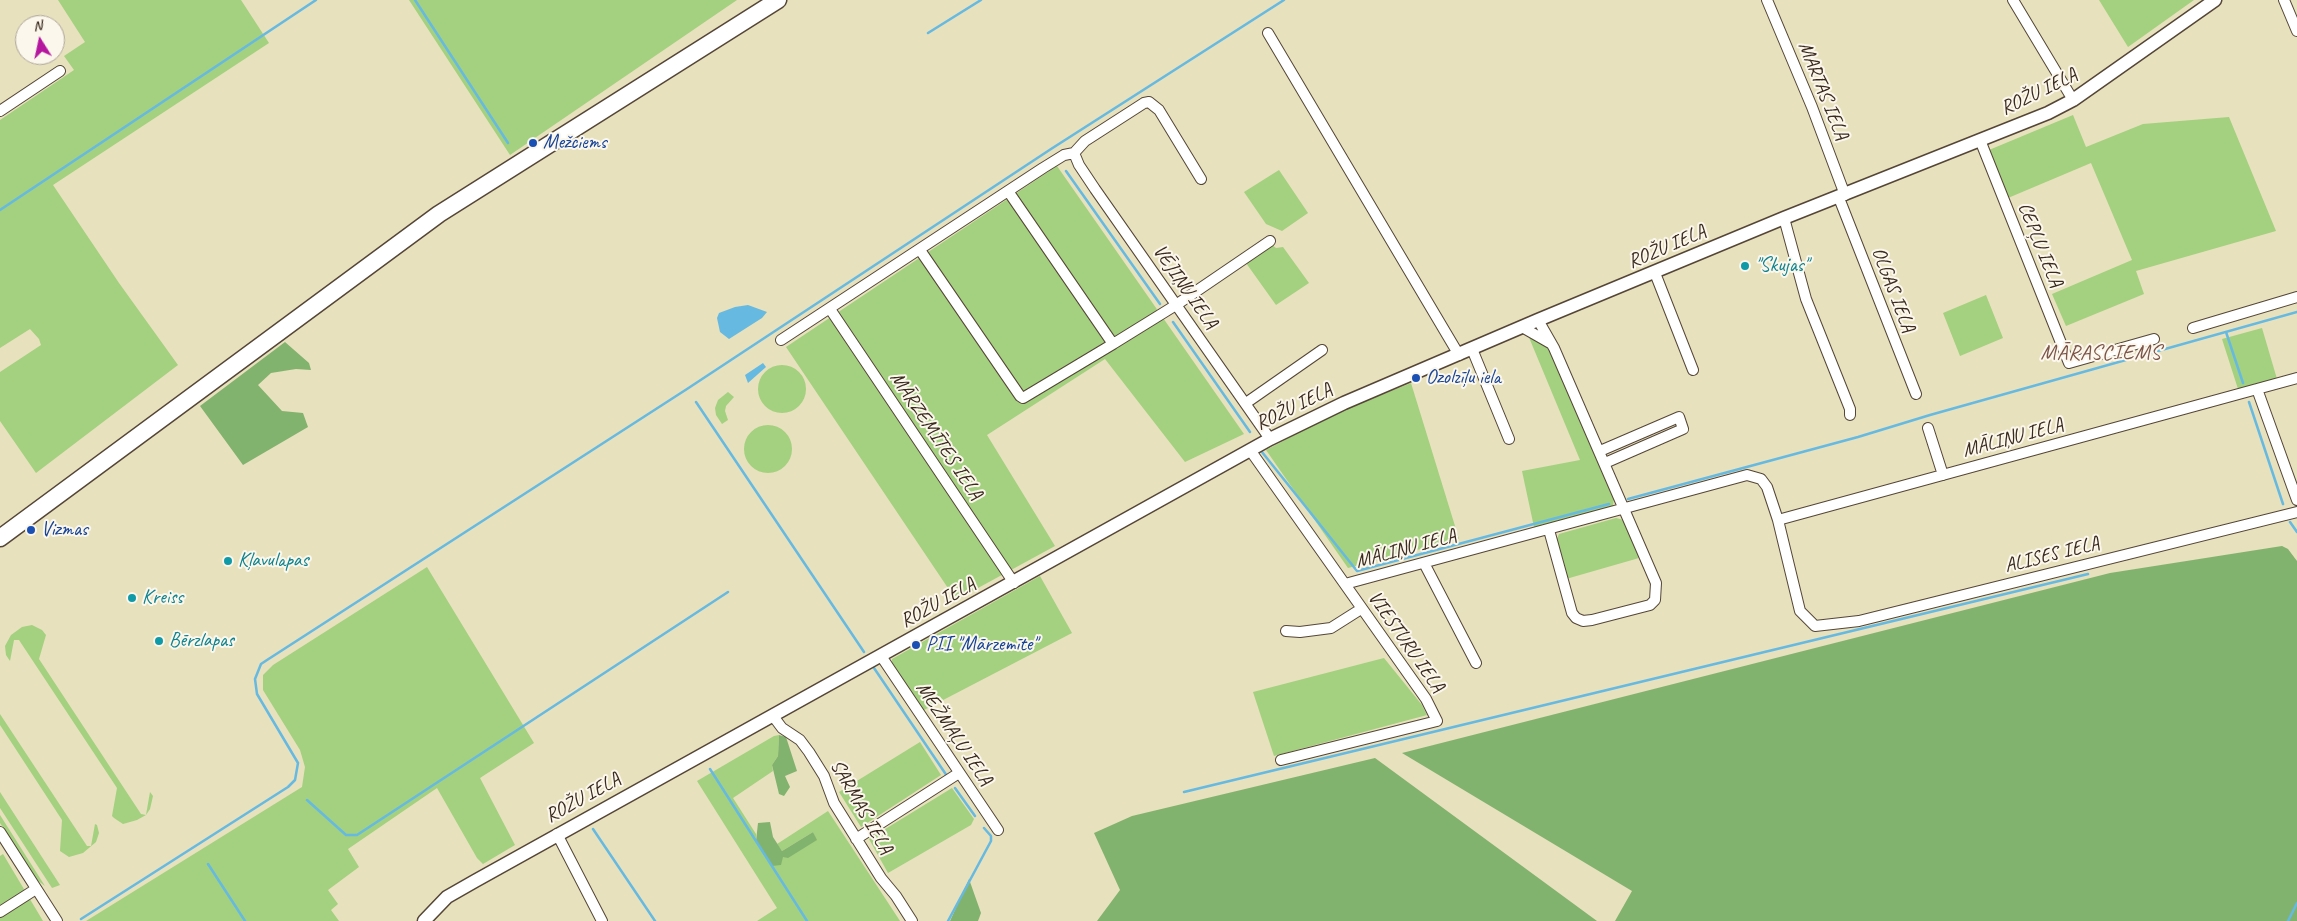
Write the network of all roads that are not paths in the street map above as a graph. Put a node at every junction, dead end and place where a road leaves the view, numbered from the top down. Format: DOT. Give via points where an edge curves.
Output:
graph roads {
  1 [pos="778,0"];
  2 [pos="1767,0"];
  3 [pos="2013,0"];
  4 [pos="2215,0"];
  5 [pos="2284,0"];
  6 [pos="2297,31"];
  7 [pos="1268,33"];
  8 [pos="60,71"];
  9 [pos="2073,100"];
  10 [pos="0,111"];
  11 [pos="1980,140"];
  12 [pos="1074,153"];
  13 [pos="1201,179"];
  14 [pos="1008,191"];
  15 [pos="1842,196"];
  16 [pos="1784,218"];
  17 [pos="1270,241"];
  18 [pos="920,250"];
  19 [pos="1655,272"];
  20 [pos="2297,297"];
  21 [pos="1176,305"];
  22 [pos="830,309"];
  23 [pos="1538,320"];
  24 [pos="1522,327"];
  25 [pos="2193,328"];
  26 [pos="2154,339"];
  27 [pos="781,340"];
  28 [pos="1551,343"];
  29 [pos="1113,344"];
  30 [pos="1472,349"];
  31 [pos="1322,350"];
  32 [pos="1459,355"];
  33 [pos="1693,370"];
  34 [pos="2297,378"];
  35 [pos="2257,389"];
  36 [pos="1916,394"];
  37 [pos="1246,403"];
  38 [pos="1850,415"];
  39 [pos="1928,428"];
  40 [pos="1270,439"];
  41 [pos="1509,439"];
  42 [pos="1250,450"];
  43 [pos="1600,451"];
  44 [pos="1604,463"];
  45 [pos="1943,475"];
  46 [pos="2297,500"];
  47 [pos="1624,510"];
  48 [pos="2297,512"];
  49 [pos="1778,520"];
  50 [pos="1549,530"];
  51 [pos="0,538"];
  52 [pos="1424,563"];
  53 [pos="1014,582"];
  54 [pos="1345,584"];
  55 [pos="1361,609"];
  56 [pos="1286,631"];
  57 [pos="881,656"];
  58 [pos="1476,663"];
  59 [pos="773,716"];
  60 [pos="1281,760"];
  61 [pos="959,773"];
  62 [pos="998,830"];
  63 [pos="0,832"];
  64 [pos="557,834"];
  65 [pos="856,838"];
  66 [pos="36,889"];
  67 [pos="0,912"];
  68 [pos="57,921"];
  69 [pos="424,921"];
  70 [pos="602,921"];
  71 [pos="912,921"];
  1 -- 51 [label="main road" via="439,214"];
  2 -- 15 [label="street, MARTAS IELA" via="1812,107"];
  3 -- 9 [label="street"];
  4 -- 9 [label="street, ROŽU IELA"];
  5 -- 6 [label="street"];
  7 -- 32 [label="street"];
  8 -- 10 [label="street"];
  9 -- 11 [label="street, ROŽU IELA"];
  11 -- 15 [label="street, ROŽU IELA"];
  11 -- 26 [label="street, CEPĻU IELA" via="2069,362"];
  12 -- 13 [label="street" via="1085,141 1149,102 1159,110"];
  12 -- 14 [label="street" via="1064,155"];
  12 -- 21 [label="street, VĒJIŅU IELA" via="1079,165"];
  14 -- 18 [label="street"];
  14 -- 29 [label="street"];
  15 -- 16 [label="street, ROŽU IELA"];
  15 -- 36 [label="street, OLGAS IELA"];
  16 -- 19 [label="street, ROŽU IELA"];
  16 -- 38 [label="street" via="1806,299"];
  17 -- 21 [label="street"];
  18 -- 22 [label="street"];
  18 -- 29 [label="street" via="1023,398"];
  19 -- 23 [label="street, ROŽU IELA"];
  19 -- 33 [label="street"];
  20 -- 25 [label="street"];
  21 -- 29 [label="street"];
  21 -- 37 [label="street, VĒJIŅU IELA"];
  22 -- 27 [label="street"];
  22 -- 53 [label="street, MĀRZEMĪTES IELA"];
  23 -- 24 [label="street, ROŽU IELA"];
  23 -- 28 [label="street"];
  24 -- 28 [label="street"];
  24 -- 30 [label="street, ROŽU IELA"];
  28 -- 43 [label="street"];
  30 -- 32 [label="street, ROŽU IELA"];
  30 -- 41 [label="street"];
  31 -- 37 [label="street"];
  32 -- 40 [label="street, ROŽU IELA"];
  34 -- 35 [label="street, MĀLIŅU IELA"];
  35 -- 45 [label="street, MĀLIŅU IELA"];
  35 -- 46 [label="street"];
  37 -- 40 [label="street, VĒJIŅU IELA"];
  39 -- 45 [label="street"];
  40 -- 42 [label="street, ROŽU IELA"];
  42 -- 53 [label="street, ROŽU IELA"];
  42 -- 54 [label="street, MĀLIŅU IELA"];
  43 -- 44 [label="street"];
  43 -- 44 [label="street" via="1679,418 1683,429"];
  44 -- 47 [label="street"];
  45 -- 49 [label="street, MĀLIŅU IELA"];
  47 -- 49 [label="street, MĀLIŅU IELA" via="1747,475 1761,479 1767,487"];
  47 -- 50 [label="street, MĀLIŅU IELA"];
  47 -- 50 [label="street" via="1656,583 1655,600 1650,606 1592,620 1576,618 1572,614"];
  48 -- 49 [label="street, ALISES IELA" via="1859,621 1815,626 1800,611"];
  50 -- 52 [label="street, MĀLIŅU IELA"];
  52 -- 54 [label="street, MĀLIŅU IELA"];
  52 -- 58 [label="street"];
  53 -- 57 [label="street, ROŽU IELA"];
  54 -- 55 [label="street, VIESTURU IELA"];
  55 -- 56 [label="street" via="1331,628"];
  55 -- 60 [label="street, VIESTURU IELA" via="1426,699 1437,721"];
  57 -- 59 [label="street, ROŽU IELA"];
  57 -- 61 [label="street, MEŽMAĻU IELA"];
  59 -- 64 [label="street, ROŽU IELA"];
  59 -- 65 [label="street, SARMAS IELA" via="809,752 824,776 834,803"];
  61 -- 62 [label="street, MEŽMAĻU IELA"];
  61 -- 65 [label="street"];
  63 -- 66 [label="street"];
  64 -- 69 [label="street, ROŽU IELA" via="447,897"];
  64 -- 70 [label="street"];
  65 -- 71 [label="street, SARMAS IELA"];
  66 -- 67 [label="street"];
  66 -- 68 [label="street"];
}
